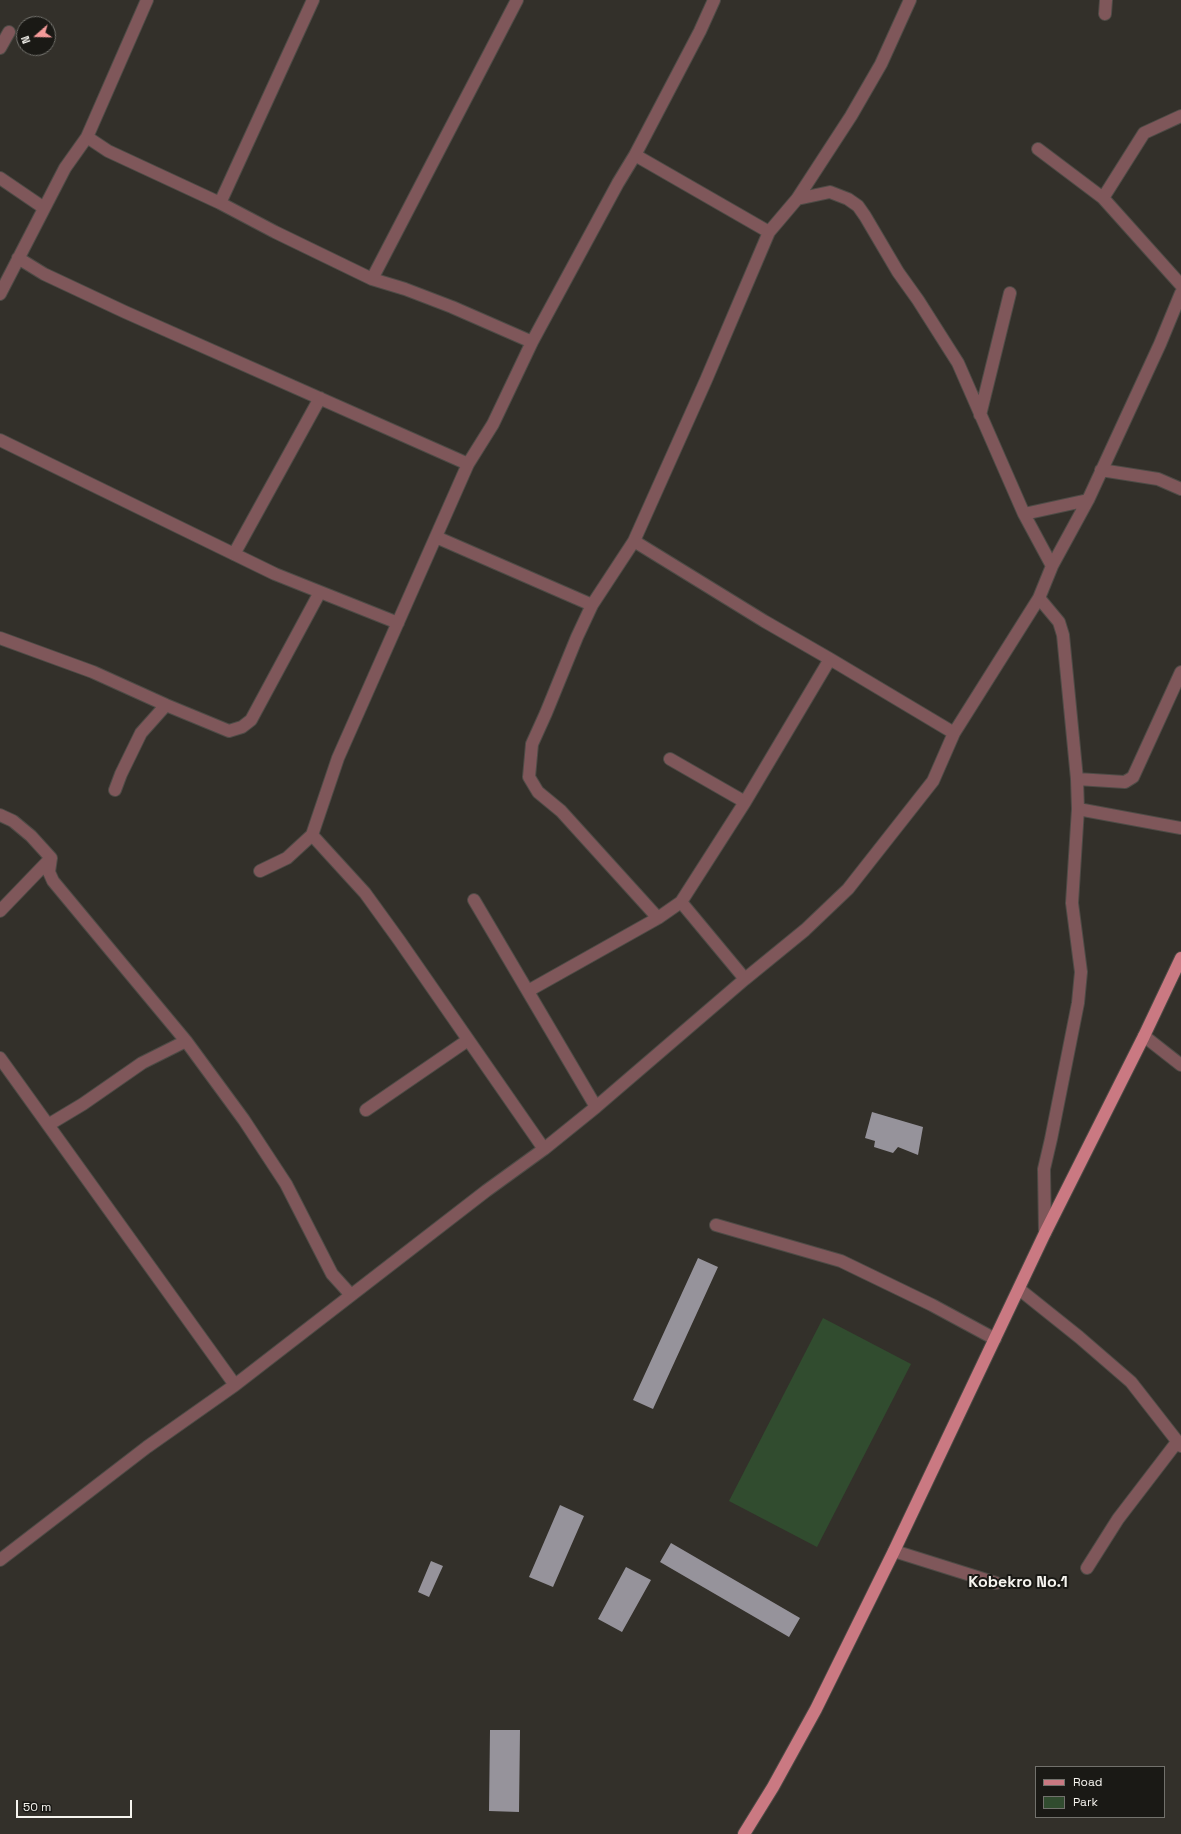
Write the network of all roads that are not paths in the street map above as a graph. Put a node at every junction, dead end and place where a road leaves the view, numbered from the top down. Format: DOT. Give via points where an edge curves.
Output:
graph roads {
  1 [pos="147,0"];
  2 [pos="313,0"];
  3 [pos="517,0"];
  4 [pos="714,0"];
  5 [pos="910,0"];
  6 [pos="1106,0"];
  7 [pos="1105,14"];
  8 [pos="9,32"];
  9 [pos="0,48"];
  10 [pos="1181,116"];
  11 [pos="87,137"];
  12 [pos="1038,149"];
  13 [pos="635,155"];
  14 [pos="0,178"];
  15 [pos="1103,198"];
  16 [pos="797,199"];
  17 [pos="220,203"];
  18 [pos="44,208"];
  19 [pos="768,232"];
  20 [pos="18,258"];
  21 [pos="372,279"];
  22 [pos="1181,285"];
  23 [pos="1010,293"];
  24 [pos="1181,293"];
  25 [pos="0,294"];
  26 [pos="532,342"];
  27 [pos="320,398"];
  28 [pos="980,415"];
  29 [pos="0,440"];
  30 [pos="468,464"];
  31 [pos="1101,470"];
  32 [pos="1181,489"];
  33 [pos="1088,500"];
  34 [pos="1024,514"];
  35 [pos="436,536"];
  36 [pos="634,541"];
  37 [pos="234,554"];
  38 [pos="1052,566"];
  39 [pos="320,592"];
  40 [pos="1039,598"];
  41 [pos="592,605"];
  42 [pos="398,623"];
  43 [pos="0,638"];
  44 [pos="830,658"];
  45 [pos="1181,672"];
  46 [pos="166,705"];
  47 [pos="954,733"];
  48 [pos="670,759"];
  49 [pos="1077,779"];
  50 [pos="115,790"];
  51 [pos="745,802"];
  52 [pos="1078,809"];
  53 [pos="0,815"];
  54 [pos="1181,828"];
  55 [pos="312,834"];
  56 [pos="51,858"];
  57 [pos="260,872"];
  58 [pos="474,900"];
  59 [pos="682,902"];
  60 [pos="0,911"];
  61 [pos="658,918"];
  62 [pos="1181,958"];
  63 [pos="746,979"];
  64 [pos="528,991"];
  65 [pos="1144,1036"];
  66 [pos="468,1040"];
  67 [pos="186,1041"];
  68 [pos="0,1058"];
  69 [pos="1181,1065"];
  70 [pos="596,1107"];
  71 [pos="366,1110"];
  72 [pos="48,1125"];
  73 [pos="544,1149"];
  74 [pos="716,1225"];
  75 [pos="1045,1233"];
  76 [pos="1019,1289"];
  77 [pos="351,1295"];
  78 [pos="995,1339"];
  79 [pos="235,1385"];
  80 [pos="1179,1444"];
  81 [pos="894,1551"];
  82 [pos="0,1560"];
  83 [pos="1087,1568"];
  84 [pos="996,1583"];
  85 [pos="747,1833"];
  1 -- 11 [label="street"];
  2 -- 17 [label="street"];
  3 -- 21 [label="street"];
  4 -- 13 [label="street"];
  5 -- 16 [label="street" via="881,64"];
  6 -- 7 [label="street"];
  8 -- 9 [label="street"];
  10 -- 15 [label="street" via="1144,133"];
  11 -- 17 [label="street" via="108,151"];
  11 -- 18 [label="street" via="65,168"];
  12 -- 15 [label="street"];
  13 -- 19 [label="street"];
  13 -- 26 [label="street"];
  14 -- 18 [label="street"];
  15 -- 22 [label="street"];
  16 -- 19 [label="street"];
  16 -- 28 [label="street" via="830,192 858,206 958,363"];
  17 -- 21 [label="street"];
  18 -- 20 [label="street"];
  19 -- 36 [label="street" via="706,380"];
  20 -- 25 [label="street"];
  20 -- 27 [label="street" via="44,274 125,312"];
  21 -- 26 [label="street" via="452,307"];
  23 -- 28 [label="street"];
  24 -- 31 [label="street"];
  26 -- 30 [label="street" via="493,424"];
  27 -- 30 [label="street"];
  27 -- 37 [label="street"];
  28 -- 34 [label="street"];
  29 -- 37 [label="street"];
  30 -- 35 [label="street"];
  31 -- 32 [label="street" via="1158,479"];
  31 -- 33 [label="street"];
  33 -- 34 [label="street"];
  33 -- 38 [label="street"];
  34 -- 38 [label="street"];
  35 -- 41 [label="street"];
  35 -- 42 [label="street"];
  36 -- 41 [label="street"];
  36 -- 44 [label="street" via="764,621"];
  37 -- 39 [label="street"];
  38 -- 40 [label="street"];
  39 -- 42 [label="street"];
  39 -- 46 [label="street" via="251,720 242,727 229,731"];
  40 -- 47 [label="street"];
  40 -- 49 [label="street" via="1059,622 1063,635"];
  41 -- 61 [label="street" via="532,744 529,777 538,792 561,811"];
  42 -- 55 [label="street" via="338,758"];
  43 -- 46 [label="street" via="93,672"];
  44 -- 47 [label="street"];
  44 -- 51 [label="street"];
  45 -- 49 [label="street" via="1133,777 1125,782"];
  46 -- 50 [label="street" via="141,733"];
  47 -- 63 [label="street" via="934,781 848,889 806,930"];
  48 -- 51 [label="street"];
  49 -- 52 [label="street"];
  51 -- 59 [label="street"];
  52 -- 54 [label="street"];
  52 -- 75 [label="street" via="1072,903 1081,972 1078,1003 1044,1169"];
  53 -- 56 [label="street" via="13,821 31,836"];
  55 -- 57 [label="street" via="287,858"];
  55 -- 66 [label="street" via="365,893"];
  56 -- 60 [label="street"];
  56 -- 67 [label="street" via="49,872 53,881"];
  58 -- 64 [label="street"];
  59 -- 61 [label="street"];
  59 -- 63 [label="street"];
  61 -- 64 [label="street"];
  62 -- 65 [label="main road"];
  63 -- 70 [label="street"];
  64 -- 70 [label="street"];
  65 -- 69 [label="street"];
  65 -- 75 [label="main road"];
  66 -- 71 [label="street"];
  66 -- 73 [label="street"];
  67 -- 72 [label="street" via="142,1063"];
  67 -- 77 [label="street" via="244,1120 281,1178 332,1274"];
  68 -- 72 [label="street"];
  70 -- 73 [label="street"];
  72 -- 79 [label="street"];
  73 -- 77 [label="street"];
  74 -- 78 [label="street" via="841,1261"];
  75 -- 76 [label="main road"];
  76 -- 78 [label="main road"];
  76 -- 80 [label="street" via="1132,1382"];
  77 -- 79 [label="street"];
  78 -- 81 [label="main road"];
  79 -- 82 [label="street" via="147,1447"];
  80 -- 83 [label="street" via="1118,1519"];
  81 -- 84 [label="street"];
  81 -- 85 [label="main road" via="816,1709"];
}
